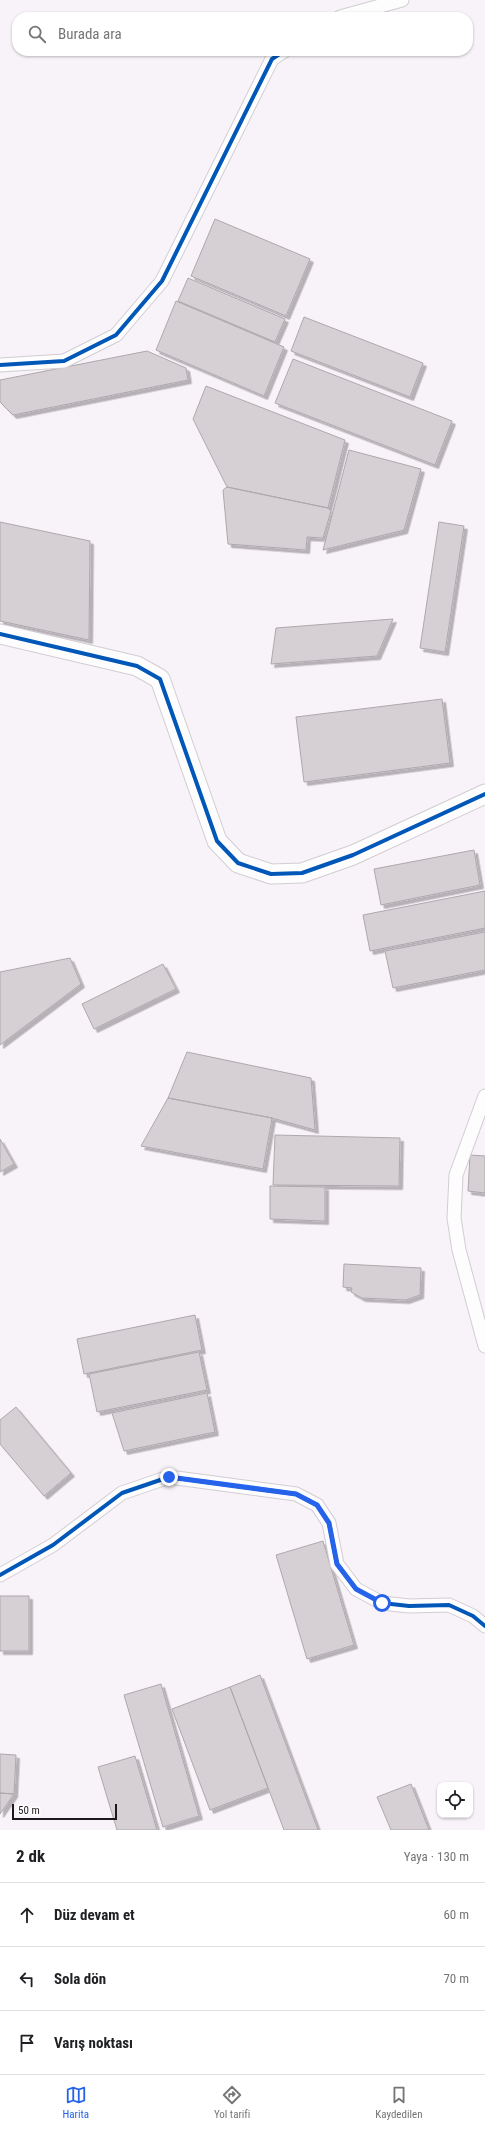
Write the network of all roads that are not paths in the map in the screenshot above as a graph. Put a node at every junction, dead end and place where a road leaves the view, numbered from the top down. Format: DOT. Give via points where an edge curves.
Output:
graph roads {
  1 [pos="402,0"];
  2 [pos="358,12"];
  3 [pos="276,56"];
  4 [pos="0,365"];
  5 [pos="0,634"];
  6 [pos="485,794"];
  7 [pos="485,1096"];
  8 [pos="485,1346"];
  9 [pos="0,1575"];
  10 [pos="485,1626"];
  1 -- 2 [label="street"];
  3 -- 4 [label="street" via="272,59 162,281 116,335 64,361"];
  5 -- 6 [label="street" via="137,666 160,679 217,841 238,863 271,874 302,873 353,855"];
  7 -- 8 [label="street" via="456,1175 454,1218 459,1250"];
  9 -- 10 [label="street" via="54,1545 122,1493 169,1477 296,1494 317,1505 329,1523 337,1564 356,1589 382,1603 409,1606 449,1605 473,1616"];
}
